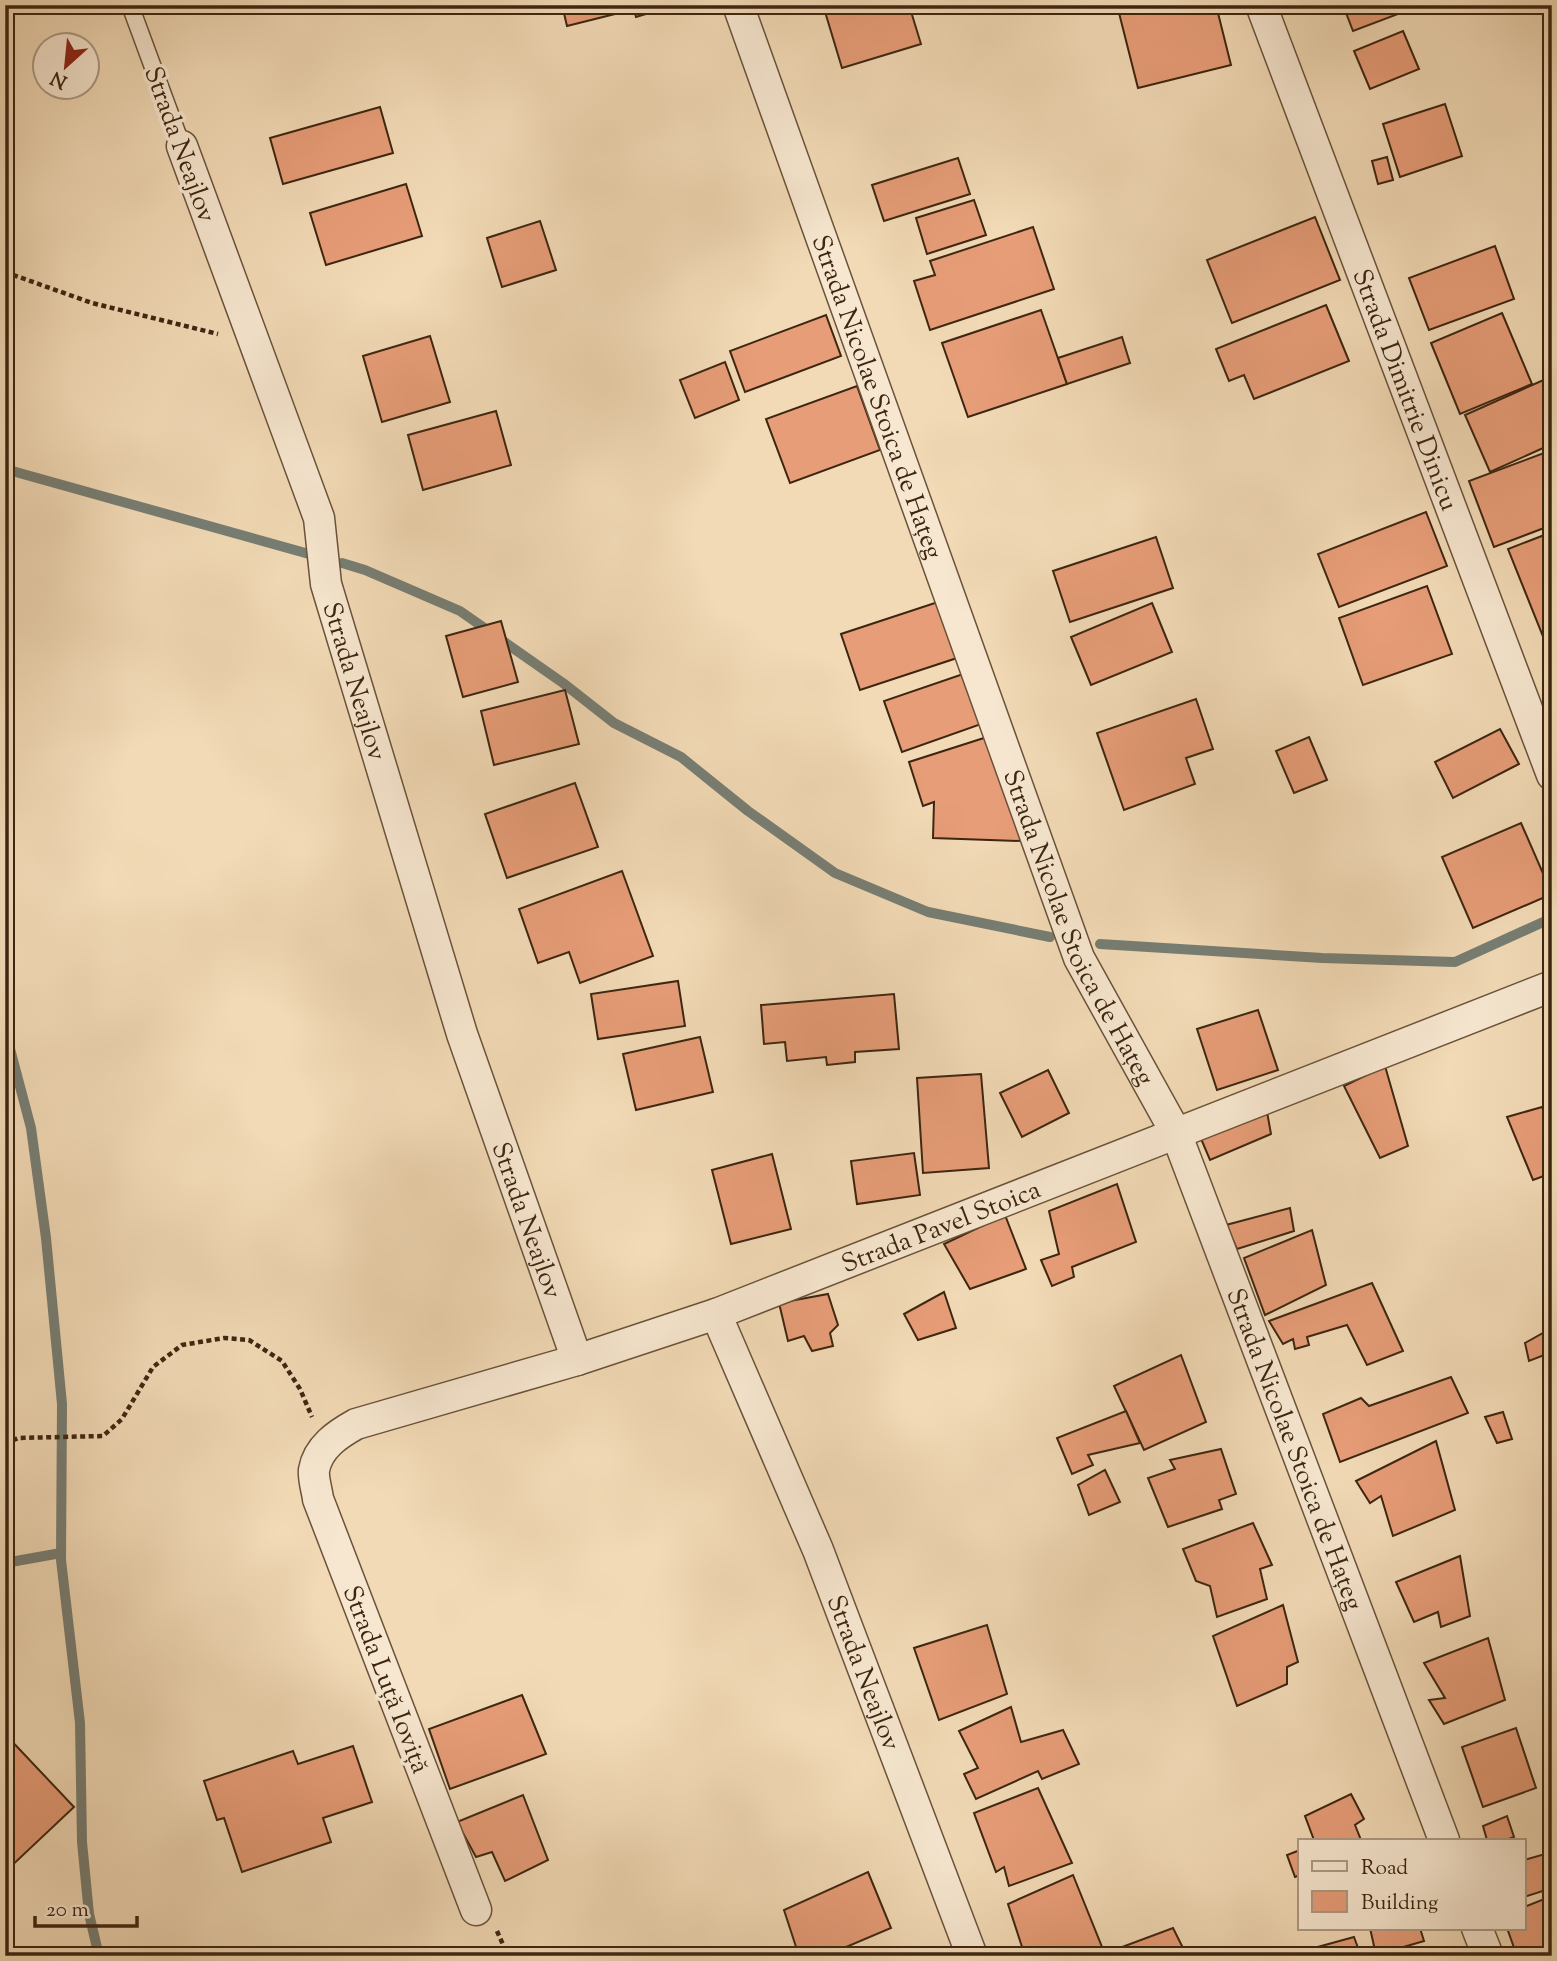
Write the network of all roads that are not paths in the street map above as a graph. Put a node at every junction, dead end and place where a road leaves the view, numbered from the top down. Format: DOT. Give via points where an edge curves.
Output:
graph roads {
  1 [pos="130,5"];
  2 [pos="738,5"];
  3 [pos="1261,5"];
  4 [pos="182,146"];
  5 [pos="1552,775"];
  6 [pos="1552,986"];
  7 [pos="1176,1133"];
  8 [pos="716,1314"];
  9 [pos="576,1360"];
  10 [pos="324,1447"];
  11 [pos="1444,1839"];
  12 [pos="477,1910"];
  13 [pos="1478,1930"];
  14 [pos="972,1956"];
  15 [pos="1488,1956"];
  1 -- 4 [label="lane, Strada Neajlov"];
  2 -- 7 [label="street, Strada Nicolae Stoica de Hațeg" via="1079,958"];
  3 -- 5 [label="street, Strada Dimitrie Dinicu"];
  4 -- 9 [label="street, Strada Neajlov" via="318,518 326,584 462,1034"];
  6 -- 7 [label="street, Strada Pavel Stoica"];
  7 -- 8 [label="street, Strada Pavel Stoica"];
  7 -- 11 [label="street, Strada Nicolae Stoica de Hațeg"];
  8 -- 9 [label="street, Strada Pavel Stoica"];
  8 -- 14 [label="street, Strada Neajlov" via="818,1550"];
  9 -- 10 [label="street, Strada Pavel Stoica" via="356,1424"];
  10 -- 12 [label="street, Strada Luță Ioviță" via="314,1470 318,1499"];
  13 -- 15 [label="street"];
}
